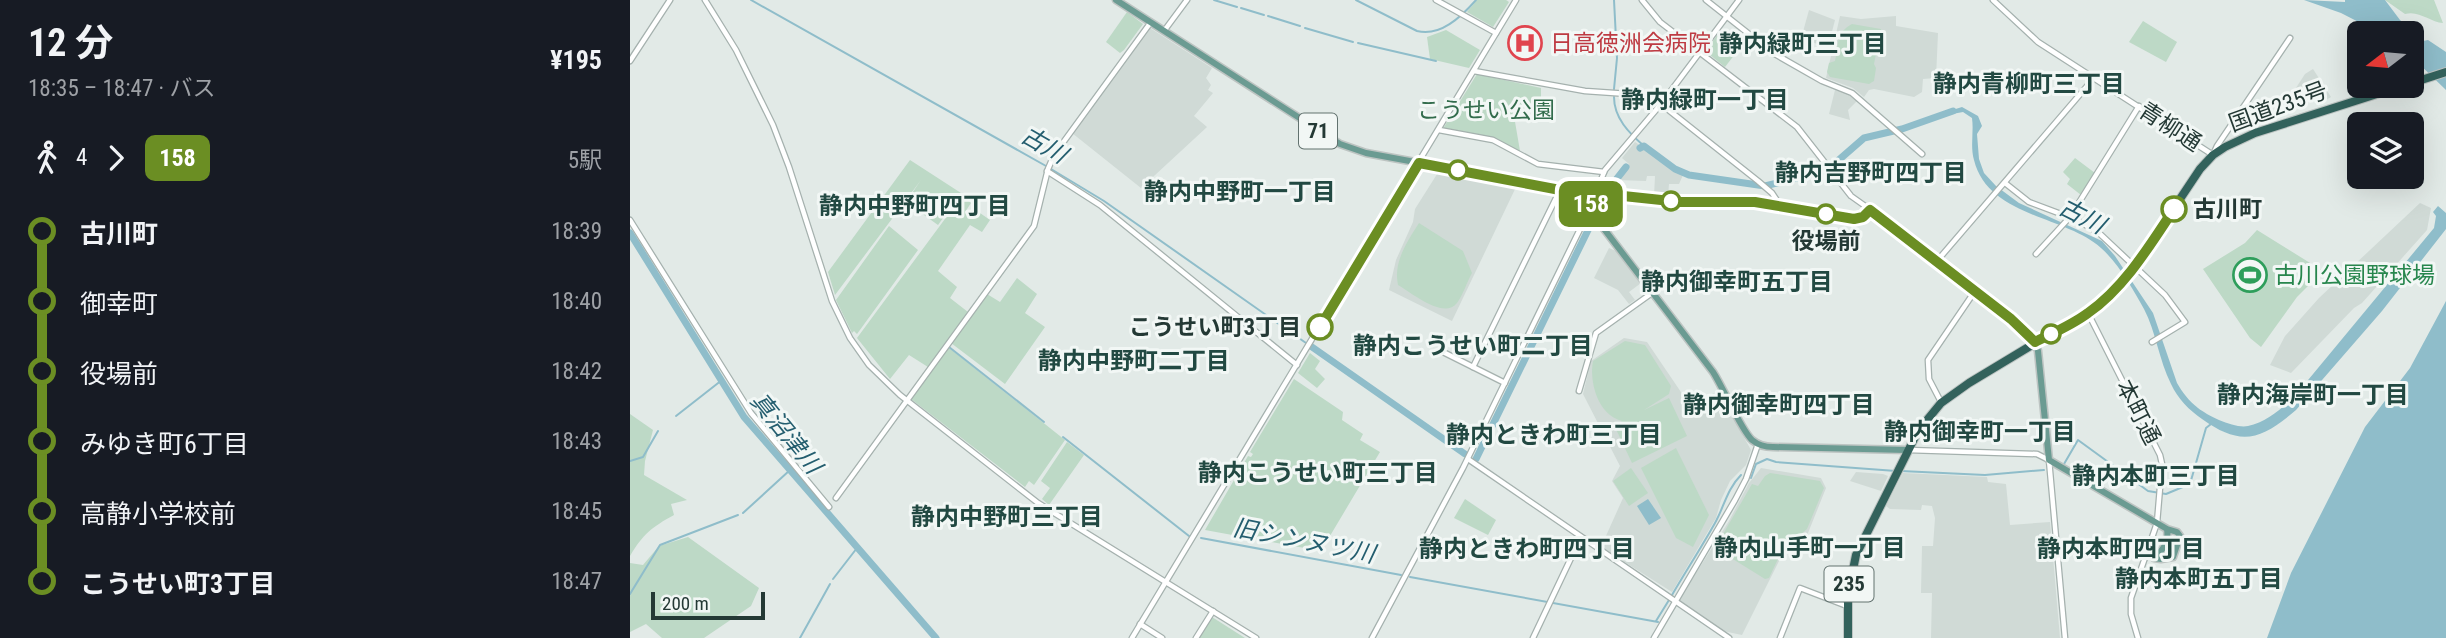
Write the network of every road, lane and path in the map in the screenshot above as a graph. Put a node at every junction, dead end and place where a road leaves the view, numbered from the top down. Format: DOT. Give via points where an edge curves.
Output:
graph roads {
  1 [pos="670,0"];
  2 [pos="705,0"];
  3 [pos="1115,0"];
  4 [pos="1187,0"];
  5 [pos="1436,0"];
  6 [pos="1516,0"];
  7 [pos="1642,0"];
  8 [pos="1706,0"];
  9 [pos="1739,0"];
  10 [pos="1993,0"];
  11 [pos="1726,17"];
  12 [pos="1151,23"];
  13 [pos="1164,31"];
  14 [pos="1496,33"];
  15 [pos="2290,38"];
  16 [pos="1699,52"];
  17 [pos="630,61"];
  18 [pos="1474,71"];
  19 [pos="2446,72"];
  20 [pos="2094,78"];
  21 [pos="2424,79"];
  22 [pos="2365,98"];
  23 [pos="1661,104"];
  24 [pos="2139,106"];
  25 [pos="1439,130"];
  26 [pos="1922,154"];
  27 [pos="2213,155"];
  28 [pos="1419,163"];
  29 [pos="1048,168"];
  30 [pos="1604,172"];
  31 [pos="2004,184"];
  32 [pos="1560,190"];
  33 [pos="1585,191"];
  34 [pos="1595,193"];
  35 [pos="1780,205"];
  36 [pos="1589,210"];
  37 [pos="1870,210"];
  38 [pos="2069,218"];
  39 [pos="630,220"];
  40 [pos="2036,254"];
  41 [pos="1937,261"];
  42 [pos="2132,269"];
  43 [pos="1975,291"];
  44 [pos="1653,293"];
  45 [pos="2088,313"];
  46 [pos="2035,342"];
  47 [pos="2152,342"];
  48 [pos="1441,351"];
  49 [pos="1297,366"];
  50 [pos="1473,367"];
  51 [pos="1505,383"];
  52 [pos="1579,391"];
  53 [pos="906,400"];
  54 [pos="1941,403"];
  55 [pos="1758,444"];
  56 [pos="1908,450"];
  57 [pos="1468,459"];
  58 [pos="2049,460"];
  59 [pos="836,498"];
  60 [pos="829,507"];
  61 [pos="2157,523"];
  62 [pos="2167,528"];
  63 [pos="1581,537"];
  64 [pos="1165,583"];
  65 [pos="1671,600"];
  66 [pos="1847,606"];
  67 [pos="1213,611"];
  68 [pos="1140,624"];
  69 [pos="1132,638"];
  70 [pos="1162,638"];
  71 [pos="1196,638"];
  72 [pos="1256,638"];
  73 [pos="1372,638"];
  74 [pos="1534,638"];
  75 [pos="1654,638"];
  76 [pos="1728,638"];
  77 [pos="1780,638"];
  78 [pos="1849,638"];
  79 [pos="2065,638"];
  80 [pos="2138,638"];
  1 -- 17 [label="street"];
  2 -- 53 [label="street" via="737,50 773,125 840,320 869,365"];
  3 -- 12 [label="main road, 71"];
  4 -- 13 [label="street"];
  5 -- 14 [label="street"];
  6 -- 14 [label="street"];
  7 -- 16 [label="street" via="1660,22"];
  8 -- 11 [label="street"];
  9 -- 11 [label="street"];
  10 -- 20 [label="street, 青柳通" via="2038,42"];
  11 -- 16 [label="street"];
  11 -- 26 [label="street" via="1773,53 1822,82 1853,93"];
  12 -- 13 [label="main road, 71"];
  12 -- 29 [label="street" via="1063,140"];
  13 -- 28 [label="main road, 71" via="1340,144"];
  14 -- 18 [label="street"];
  15 -- 27 [label="street"];
  16 -- 23 [label="street"];
  16 -- 37 [label="street" via="1797,127 1851,196"];
  18 -- 23 [label="street" via="1584,91 1643,95"];
  18 -- 25 [label="street"];
  19 -- 21 [label="highway"];
  20 -- 24 [label="street, 青柳通"];
  20 -- 31 [label="street"];
  22 -- 27 [label="highway, 国道235号 / 235" via="2248,135"];
  23 -- 30 [label="street"];
  23 -- 35 [label="street" via="1760,183"];
  24 -- 27 [label="street, 青柳通"];
  24 -- 38 [label="street"];
  25 -- 28 [label="street"];
  25 -- 30 [label="street" via="1493,140 1538,164"];
  27 -- 42 [label="highway, 国道235号 / 235"];
  28 -- 32 [label="main road, 71"];
  28 -- 49 [label="street"];
  29 -- 49 [label="street"];
  29 -- 53 [label="street" via="1034,226"];
  30 -- 34 [label="street"];
  31 -- 38 [label="street" via="2029,202"];
  31 -- 41 [label="street"];
  32 -- 36 [label="main road, 71"];
  32 -- 50 [label="street"];
  33 -- 34 [label="street"];
  34 -- 35 [label="street"];
  34 -- 36 [label="street"];
  35 -- 37 [label="street" via="1854,219"];
  36 -- 44 [label="main road, 71"];
  36 -- 51 [label="street"];
  37 -- 41 [label="street"];
  38 -- 40 [label="street"];
  38 -- 42 [label="street" via="2099,233"];
  39 -- 60 [label="street" via="751,413"];
  41 -- 43 [label="street"];
  42 -- 45 [label="highway, 国道235号 / 235"];
  42 -- 47 [label="street" via="2165,295 2186,322"];
  43 -- 46 [label="street"];
  43 -- 54 [label="street" via="1928,360 1928,379"];
  44 -- 52 [label="street" via="1597,332"];
  44 -- 55 [label="main road, 71" via="1713,372 1746,433"];
  45 -- 46 [label="highway, 国道235号 / 235"];
  45 -- 61 [label="street, 本町通" via="2160,455 2163,468"];
  46 -- 54 [label="highway, 国道235号 / 235"];
  46 -- 58 [label="main road"];
  48 -- 50 [label="street"];
  49 -- 64 [label="street"];
  50 -- 51 [label="street"];
  51 -- 57 [label="street"];
  53 -- 59 [label="street"];
  53 -- 64 [label="street" via="1038,503"];
  54 -- 56 [label="highway, 国道235号 / 235"];
  55 -- 56 [label="main road"];
  55 -- 65 [label="street" via="1735,500"];
  56 -- 58 [label="street" via="2038,454"];
  56 -- 66 [label="highway, 国道235号 / 235" via="1856,555"];
  57 -- 63 [label="street"];
  57 -- 73 [label="street"];
  58 -- 61 [label="main road"];
  58 -- 79 [label="street"];
  61 -- 62 [label="main road"];
  61 -- 80 [label="street, 本町通" via="2131,598"];
  62 -- 62 [label="main road" via="2180,536 2173,557 2154,558 2164,549"];
  63 -- 65 [label="street"];
  63 -- 74 [label="street"];
  64 -- 67 [label="street"];
  64 -- 68 [label="street"];
  65 -- 75 [label="street"];
  65 -- 76 [label="street"];
  66 -- 77 [label="street" via="1800,588"];
  66 -- 78 [label="highway, 国道235号 / 235"];
  67 -- 71 [label="street"];
  67 -- 72 [label="street"];
  68 -- 69 [label="street"];
  68 -- 70 [label="street"];
}
